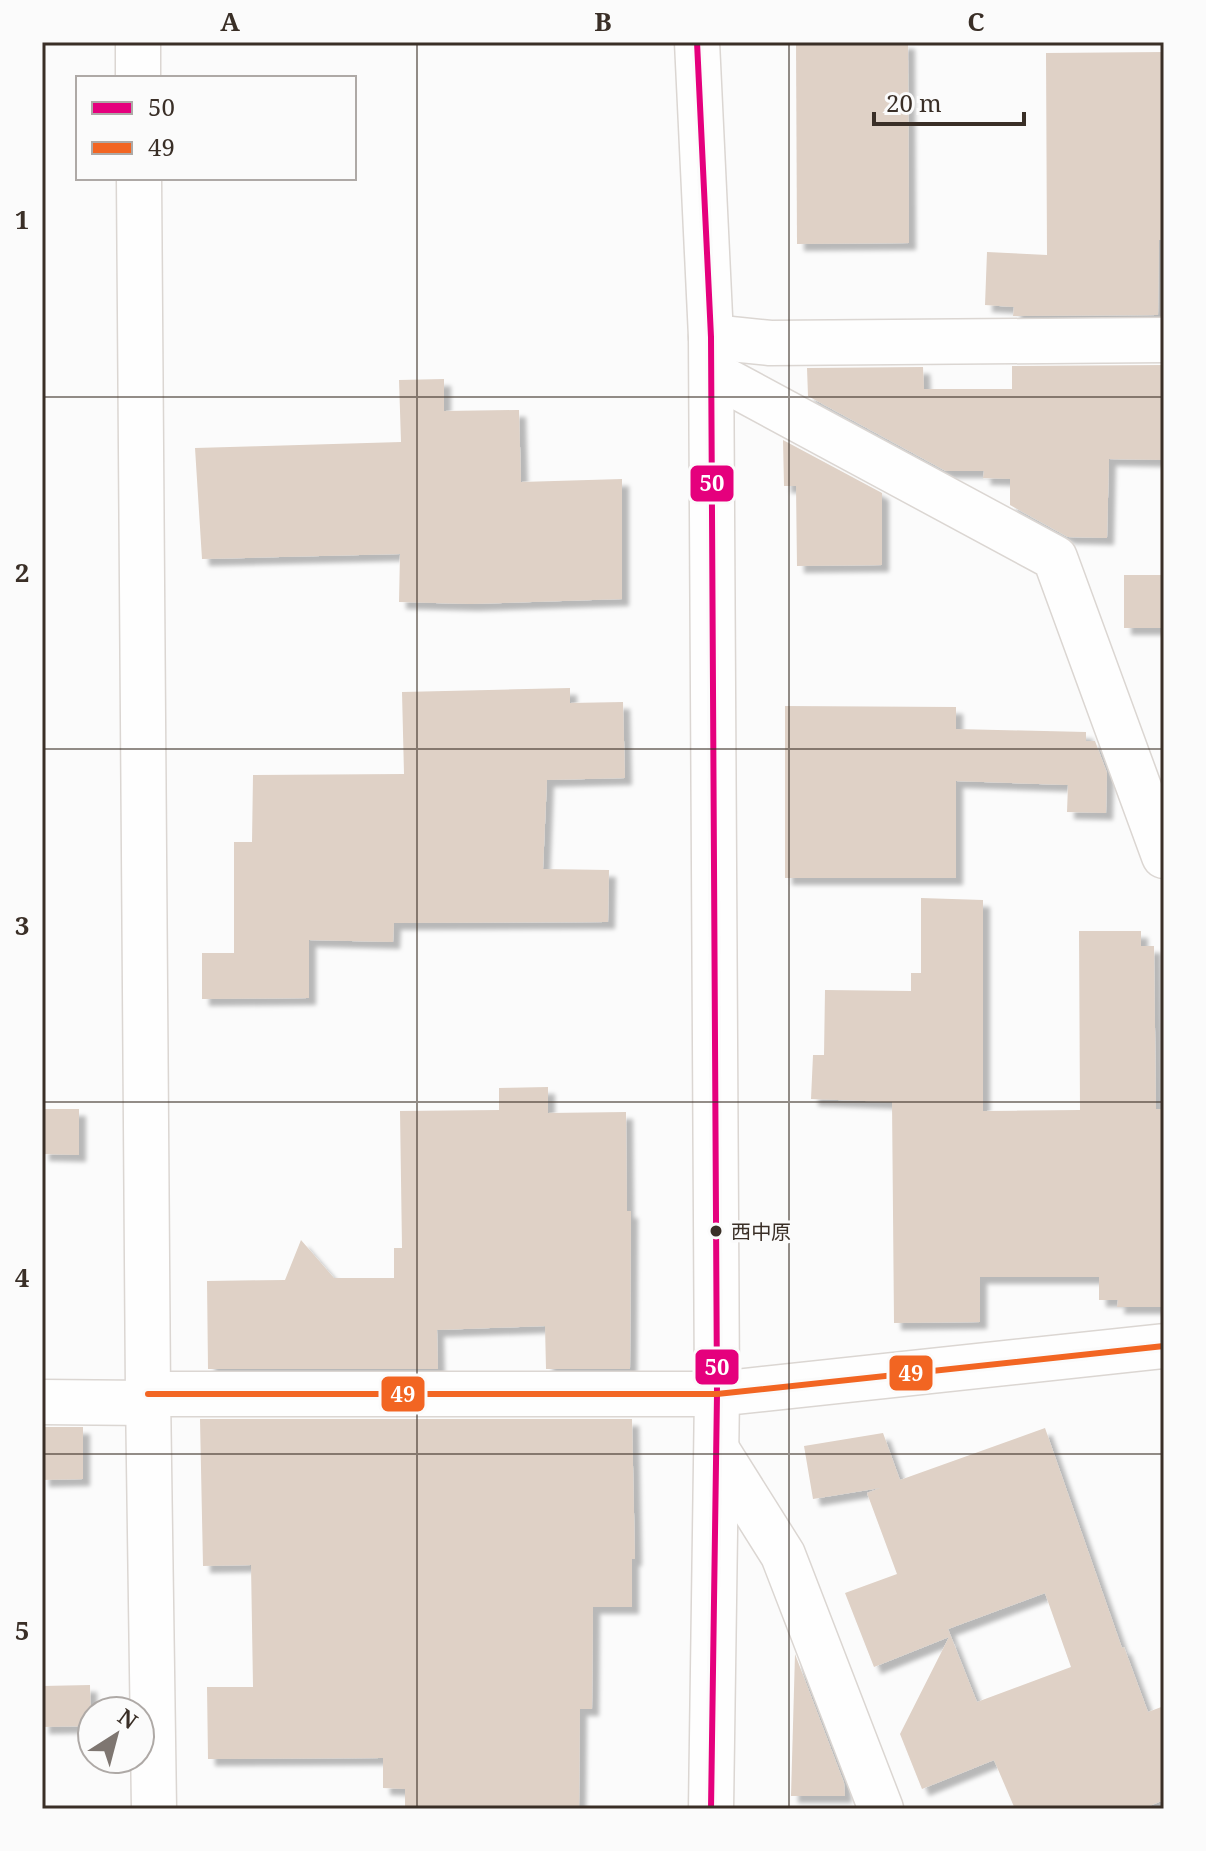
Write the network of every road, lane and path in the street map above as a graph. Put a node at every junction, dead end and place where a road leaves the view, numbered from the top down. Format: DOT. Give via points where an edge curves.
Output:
graph roads {
  1 [pos="138,42"];
  2 [pos="697,42"];
  3 [pos="138,76"];
  4 [pos="139,180"];
  5 [pos="1164,340"];
  6 [pos="712,355"];
  7 [pos="1164,856"];
  8 [pos="1164,1346"];
  9 [pos="717,1394"];
  10 [pos="148,1399"];
  11 [pos="42,1402"];
  12 [pos="717,1450"];
  13 [pos="154,1809"];
  14 [pos="711,1809"];
  15 [pos="881,1809"];
  1 -- 3 [label="street"];
  2 -- 6 [label="street"];
  4 -- 10 [label="street"];
  5 -- 6 [label="street" via="770,343"];
  6 -- 7 [label="street" via="1055,558"];
  6 -- 9 [label="street"];
  8 -- 9 [label="street"];
  9 -- 10 [label="street"];
  9 -- 12 [label="street"];
  10 -- 11 [label="street"];
  10 -- 13 [label="street"];
  12 -- 14 [label="street"];
  12 -- 15 [label="street" via="783,1555"];
}
